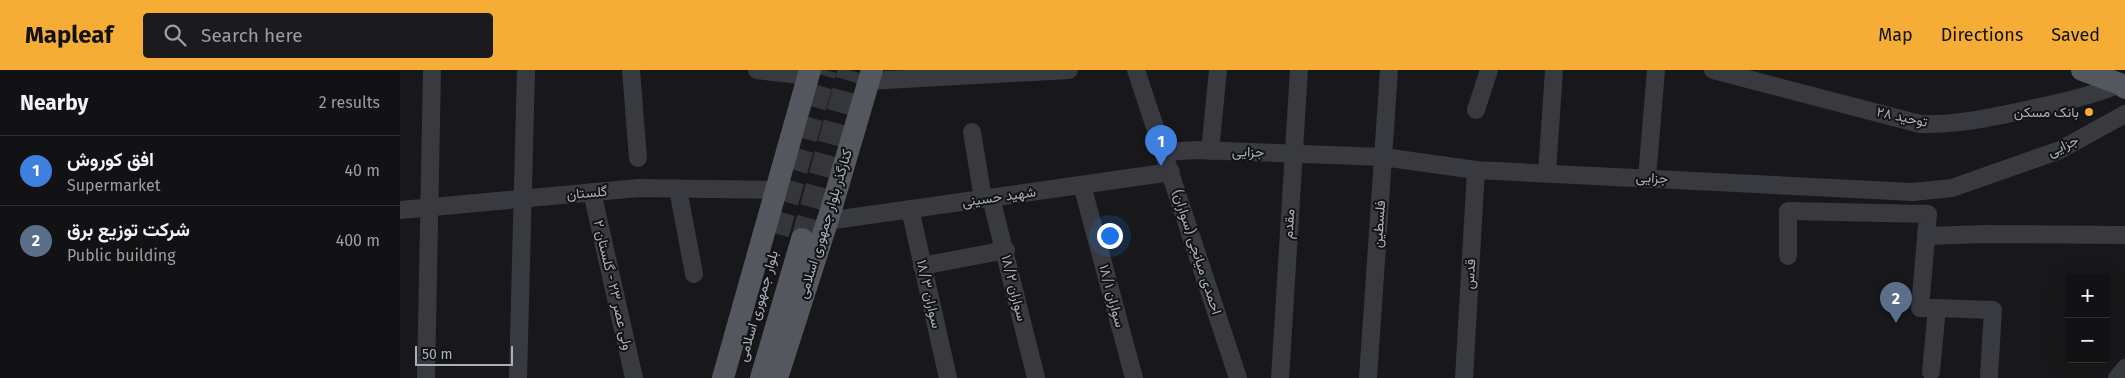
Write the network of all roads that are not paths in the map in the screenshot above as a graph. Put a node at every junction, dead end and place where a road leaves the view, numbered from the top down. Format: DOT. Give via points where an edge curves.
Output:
graph roads {
  1 [pos="432,70"];
  2 [pos="526,70"];
  3 [pos="631,70"];
  4 [pos="757,70"];
  5 [pos="1069,70"];
  6 [pos="1136,70"];
  7 [pos="1218,70"];
  8 [pos="1299,70"];
  9 [pos="1389,70"];
  10 [pos="1490,70"];
  11 [pos="1554,70"];
  12 [pos="1656,70"];
  13 [pos="1713,70"];
  14 [pos="2091,71"];
  15 [pos="809,73"];
  16 [pos="870,76"];
  17 [pos="2123,86"];
  18 [pos="1476,110"];
  19 [pos="2125,114"];
  20 [pos="972,132"];
  21 [pos="1210,151"];
  22 [pos="1163,152"];
  23 [pos="1294,153"];
  24 [pos="1383,157"];
  25 [pos="638,158"];
  26 [pos="1476,170"];
  27 [pos="1171,172"];
  28 [pos="1547,173"];
  29 [pos="1647,178"];
  30 [pos="1082,185"];
  31 [pos="678,189"];
  32 [pos="775,190"];
  33 [pos="592,192"];
  34 [pos="987,198"];
  35 [pos="522,199"];
  36 [pos="428,207"];
  37 [pos="910,209"];
  38 [pos="400,210"];
  39 [pos="827,221"];
  40 [pos="778,234"];
  41 [pos="2125,235"];
  42 [pos="1926,236"];
  43 [pos="802,239"];
  44 [pos="1006,250"];
  45 [pos="1788,256"];
  46 [pos="922,266"];
  47 [pos="694,274"];
  48 [pos="1937,308"];
  49 [pos="2125,368"];
  50 [pos="1931,372"];
  51 [pos="1989,376"];
  52 [pos="426,378"];
  53 [pos="518,378"];
  54 [pos="634,378"];
  55 [pos="723,378"];
  56 [pos="737,378"];
  57 [pos="761,378"];
  58 [pos="778,378"];
  59 [pos="948,378"];
  60 [pos="1036,378"];
  61 [pos="1134,378"];
  62 [pos="1238,378"];
  63 [pos="1280,378"];
  64 [pos="1368,378"];
  65 [pos="1464,378"];
  66 [pos="2117,378"];
  1 -- 36 [label="street"];
  2 -- 35 [label="street"];
  3 -- 25 [label="street"];
  4 -- 15 [label="street"];
  5 -- 16 [label="street"];
  6 -- 22 [label="street, احمدی میانجی (سواران)"];
  7 -- 21 [label="street"];
  8 -- 23 [label="street, مقدم"];
  9 -- 24 [label="street, فلسطین"];
  10 -- 18 [label="street"];
  11 -- 28 [label="street"];
  12 -- 29 [label="street"];
  13 -- 17 [label="street, توحید ۲۸" via="1920,124 1940,125 1979,120"];
  14 -- 17 [label="main road"];
  15 -- 32 [label="main road"];
  16 -- 39 [label="main road, کنارگذر بلوار جمهوری اسلامی"];
  19 -- 29 [label="street, جزایی" via="2060,150 1952,188 1913,192"];
  20 -- 34 [label="street, سواران ۱۸/۲"];
  21 -- 22 [label="street, جزایی"];
  21 -- 23 [label="street, جزایی"];
  22 -- 27 [label="street, احمدی میانجی (سواران)"];
  23 -- 24 [label="street, جزایی"];
  23 -- 63 [label="street, مقدم"];
  24 -- 26 [label="street, جزایی"];
  24 -- 64 [label="street, فلسطین"];
  26 -- 28 [label="street, جزایی"];
  26 -- 65 [label="street, قدس"];
  27 -- 30 [label="street, شهید حسینی"];
  27 -- 62 [label="street, احمدی میانجی (سواران)"];
  28 -- 29 [label="street, جزایی"];
  30 -- 34 [label="street, شهید حسینی"];
  30 -- 61 [label="street, سواران ۱۸/۱"];
  31 -- 32 [label="street, گلستان"];
  31 -- 33 [label="street, گلستان"];
  31 -- 47 [label="street"];
  32 -- 55 [label="main road"];
  33 -- 35 [label="street, گلستان"];
  33 -- 54 [label="street, ولی عصر ۲۳ - گلستان ۲"];
  34 -- 37 [label="street, شهید حسینی"];
  34 -- 44 [label="street, سواران ۱۸/۲"];
  35 -- 36 [label="street, گلستان"];
  35 -- 53 [label="street"];
  36 -- 38 [label="street, گلستان"];
  36 -- 52 [label="street"];
  37 -- 39 [label="street, شهید حسینی"];
  37 -- 46 [label="street, سواران ۱۸/۳"];
  39 -- 58 [label="main road, کنارگذر بلوار جمهوری اسلامی"];
  40 -- 56 [label="main road, بلوار جمهوری اسلامی"];
  41 -- 42 [label="street"];
  42 -- 45 [label="street" via="1928,214 1788,211"];
  42 -- 48 [label="street" via="1920,308"];
  43 -- 57 [label="main road, بلوار جمهوری اسلامی"];
  44 -- 46 [label="street"];
  44 -- 60 [label="street, سواران ۱۸/۲"];
  46 -- 59 [label="street, سواران ۱۸/۳"];
  48 -- 50 [label="street"];
  48 -- 51 [label="street" via="1992,310"];
  49 -- 66 [label="street"];
}
